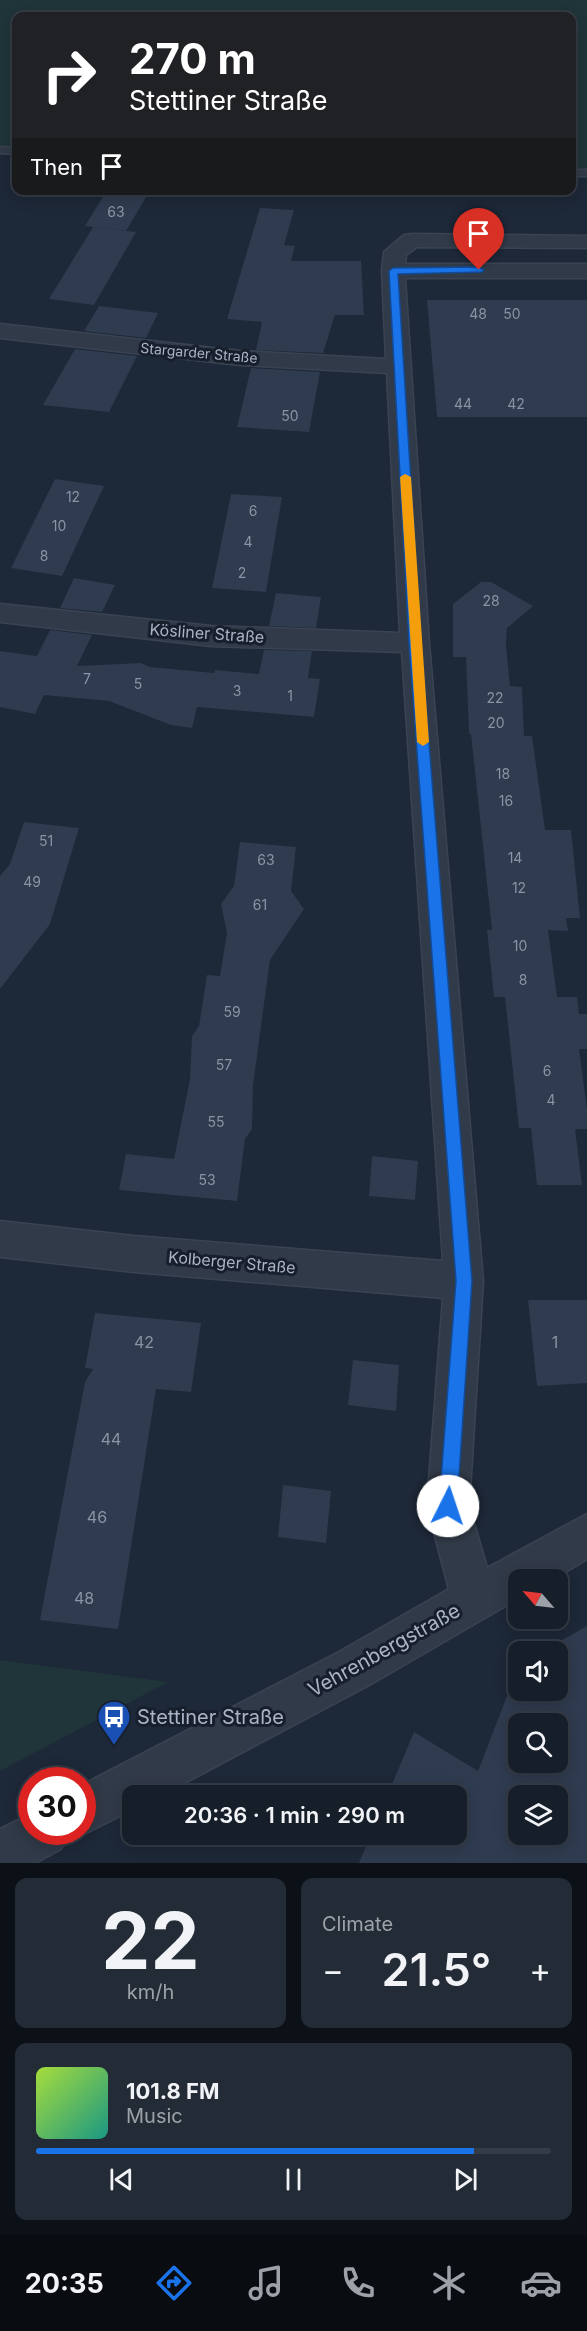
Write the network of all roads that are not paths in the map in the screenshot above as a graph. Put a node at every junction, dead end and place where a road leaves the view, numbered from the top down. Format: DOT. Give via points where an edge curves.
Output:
graph roads {
  1 [pos="587,242"];
  2 [pos="393,271"];
  3 [pos="587,271"];
  4 [pos="0,331"];
  5 [pos="399,367"];
  6 [pos="0,613"];
  7 [pos="415,643"];
  8 [pos="0,1239"];
  9 [pos="464,1281"];
  10 [pos="587,1535"];
  11 [pos="474,1599"];
  12 [pos="96,1804"];
  13 [pos="20,1845"];
  14 [pos="0,1860"];
  1 -- 2 [label="street" via="412,240 394,252"];
  2 -- 3 [label="street"];
  2 -- 5 [label="street"];
  4 -- 5 [label="street, Stargarder Straße" via="240,358"];
  5 -- 7 [label="street"];
  6 -- 7 [label="street, Kösliner Straße" via="211,636"];
  7 -- 9 [label="street"];
  8 -- 9 [label="street, Kolberger Straße"];
  9 -- 11 [label="street" via="448,1506"];
  10 -- 11 [label="street, Vehrenbergstraße"];
  11 -- 12 [label="street, Vehrenbergstraße" via="355,1668"];
  13 -- 14 [label="street"];
}
